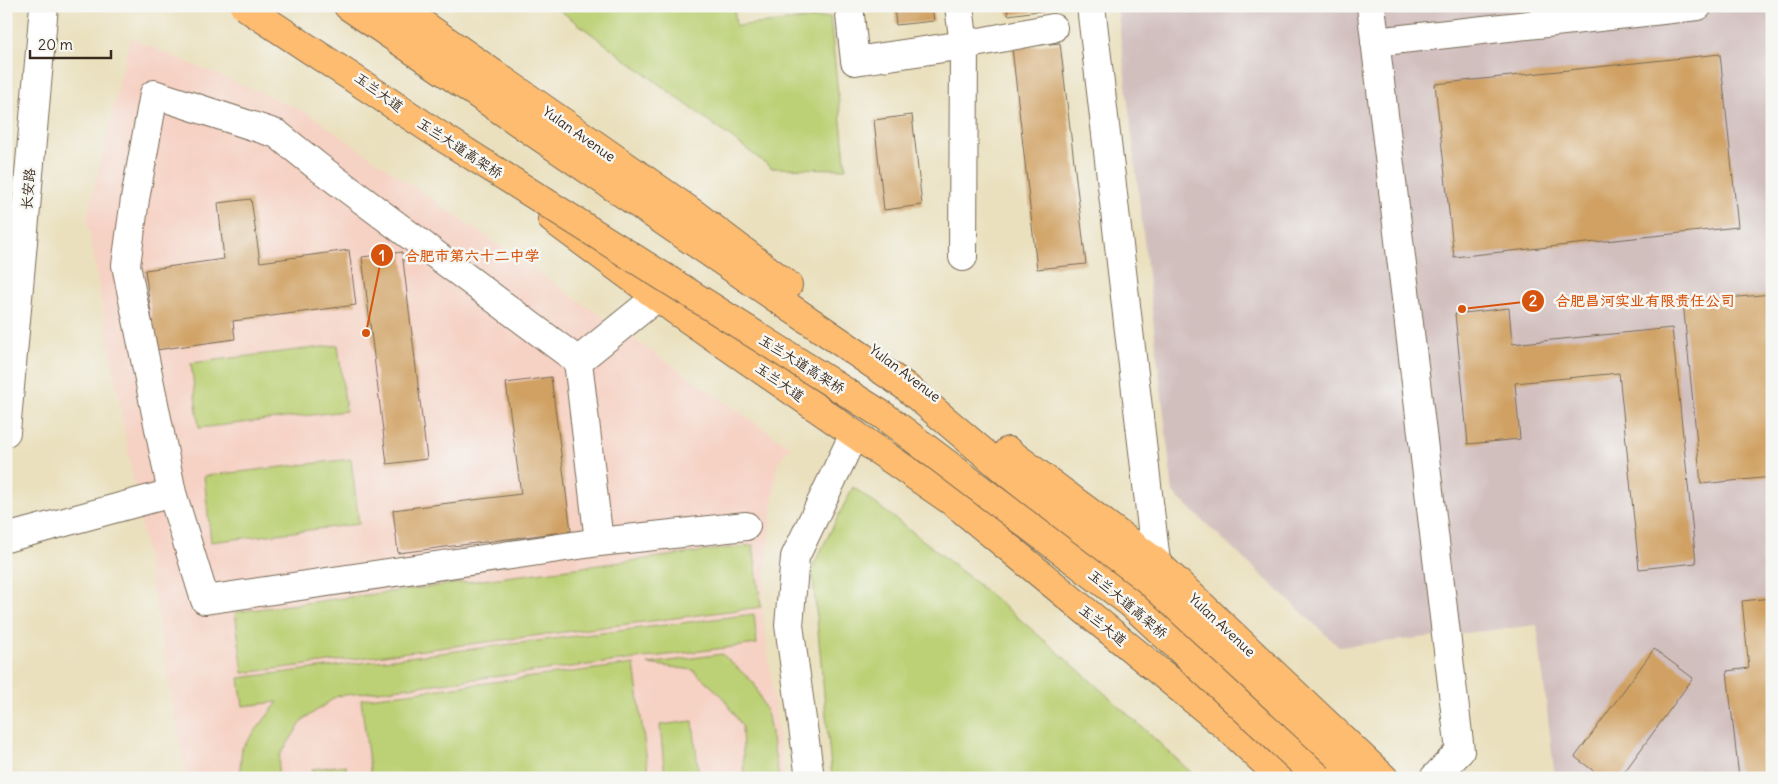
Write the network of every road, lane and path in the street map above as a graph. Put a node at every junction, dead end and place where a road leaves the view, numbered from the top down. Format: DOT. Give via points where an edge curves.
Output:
graph roads {
  1 [pos="44,6"];
  2 [pos="244,6"];
  3 [pos="263,6"];
  4 [pos="348,6"];
  5 [pos="397,6"];
  6 [pos="849,6"];
  7 [pos="959,6"];
  8 [pos="1091,6"];
  9 [pos="1371,6"];
  10 [pos="1698,6"];
  11 [pos="1053,28"];
  12 [pos="1375,42"];
  13 [pos="964,45"];
  14 [pos="963,257"];
  15 [pos="12,292"];
  16 [pos="657,297"];
  17 [pos="578,361"];
  18 [pos="6,432"];
  19 [pos="854,434"];
  20 [pos="172,493"];
  21 [pos="746,526"];
  22 [pos="6,538"];
  23 [pos="599,542"];
  24 [pos="1156,562"];
  25 [pos="810,778"];
  26 [pos="1281,778"];
  27 [pos="1319,778"];
  28 [pos="1345,778"];
  29 [pos="1384,778"];
  30 [pos="1434,778"];
  1 -- 15 [label="street, 长安路"];
  2 -- 27 [label="main road, 玉兰大道高架桥, bridge" via="436,133 884,416 1130,603"];
  3 -- 16 [label="main road, 玉兰大道"];
  4 -- 28 [label="main road, 玉兰大道高架桥" via="905,386 1145,589"];
  5 -- 24 [label="main road, Yulan Avenue" via="693,213"];
  6 -- 13 [label="street" via="855,61"];
  7 -- 13 [label="street"];
  8 -- 24 [label="street"];
  9 -- 12 [label="street"];
  10 -- 12 [label="street"];
  11 -- 13 [label="street"];
  12 -- 30 [label="street" via="1460,751"];
  13 -- 14 [label="street"];
  15 -- 18 [label="street, 长安路"];
  16 -- 17 [label="street"];
  16 -- 19 [label="main road, 玉兰大道"];
  17 -- 20 [label="street" via="277,134 154,94 126,265"];
  17 -- 23 [label="street"];
  19 -- 25 [label="street" via="795,557 789,625"];
  19 -- 26 [label="main road, 玉兰大道" via="954,502 1228,728"];
  20 -- 22 [label="street"];
  20 -- 23 [label="street" via="204,600"];
  21 -- 23 [label="street"];
  24 -- 29 [label="main road, Yulan Avenue"];
}
